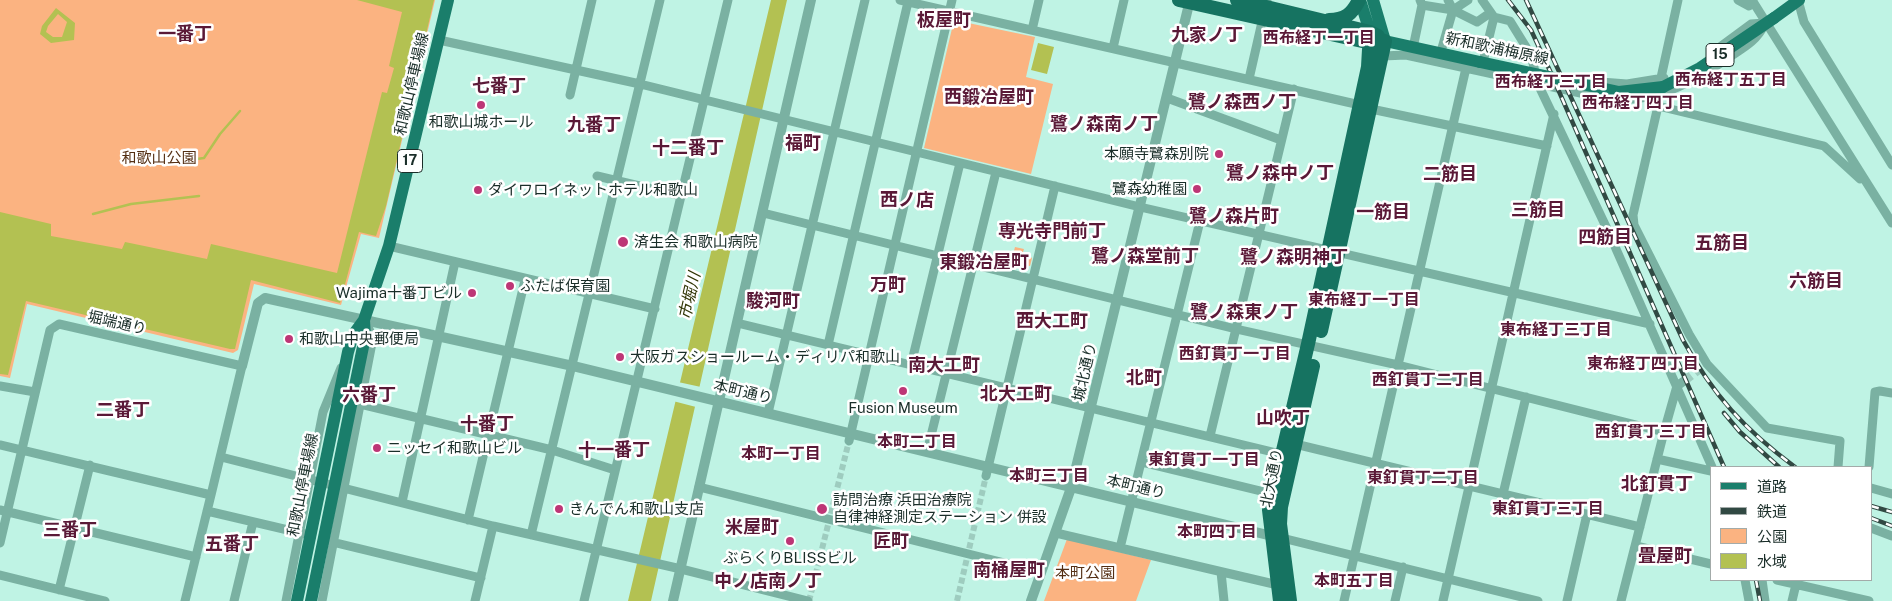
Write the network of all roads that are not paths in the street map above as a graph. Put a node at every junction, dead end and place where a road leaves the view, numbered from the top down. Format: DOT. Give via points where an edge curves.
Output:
graph roads {
  1 [pos="448,0"];
  2 [pos="592,0"];
  3 [pos="660,0"];
  4 [pos="728,0"];
  5 [pos="811,0"];
  6 [pos="865,0"];
  7 [pos="952,0"];
  8 [pos="1039,0"];
  9 [pos="1124,0"];
  10 [pos="1237,0"];
  11 [pos="1360,0"];
  12 [pos="1373,0"];
  13 [pos="1448,0"];
  14 [pos="1468,0"];
  15 [pos="1482,0"];
  16 [pos="1678,0"];
  17 [pos="1738,0"];
  18 [pos="1799,0"];
  19 [pos="904,1"];
  20 [pos="1186,1"];
  21 [pos="1753,1"];
  22 [pos="1421,3"];
  23 [pos="1266,8"];
  24 [pos="1453,10"];
  25 [pos="949,11"];
  26 [pos="1492,15"];
  27 [pos="1321,20"];
  28 [pos="1770,20"];
  29 [pos="1032,30"];
  30 [pos="1375,39"];
  31 [pos="439,40"];
  32 [pos="1409,44"];
  33 [pos="1113,48"];
  34 [pos="1442,48"];
  35 [pos="1383,56"];
  36 [pos="1175,63"];
  37 [pos="1482,63"];
  38 [pos="1466,68"];
  39 [pos="1534,68"];
  40 [pos="576,70"];
  41 [pos="1249,79"];
  42 [pos="640,84"];
  43 [pos="1538,84"];
  44 [pos="1660,87"];
  45 [pos="1294,89"];
  46 [pos="570,95"];
  47 [pos="1167,98"];
  48 [pos="705,99"];
  49 [pos="1658,106"];
  50 [pos="1366,107"];
  51 [pos="1554,114"];
  52 [pos="784,119"];
  53 [pos="1452,125"];
  54 [pos="834,132"];
  55 [pos="1282,140"];
  56 [pos="875,143"];
  57 [pos="1547,146"];
  58 [pos="916,152"];
  59 [pos="960,162"];
  60 [pos="1892,165"];
  61 [pos="996,172"];
  62 [pos="597,176"];
  63 [pos="616,180"];
  64 [pos="1055,186"];
  65 [pos="1870,188"];
  66 [pos="682,196"];
  67 [pos="1140,207"];
  68 [pos="763,213"];
  69 [pos="1200,221"];
  70 [pos="1892,223"];
  71 [pos="812,225"];
  72 [pos="854,234"];
  73 [pos="1258,235"];
  74 [pos="893,244"];
  75 [pos="389,246"];
  76 [pos="1333,252"];
  77 [pos="937,254"];
  78 [pos="455,262"];
  79 [pos="974,263"];
  80 [pos="1421,272"];
  81 [pos="1032,278"];
  82 [pos="525,280"];
  83 [pos="1513,293"];
  84 [pos="590,294"];
  85 [pos="1118,298"];
  86 [pos="655,309"];
  87 [pos="1177,313"];
  88 [pos="364,320"];
  89 [pos="737,323"];
  90 [pos="1650,324"];
  91 [pos="1236,329"];
  92 [pos="438,335"];
  93 [pos="787,335"];
  94 [pos="828,345"];
  95 [pos="1313,345"];
  96 [pos="508,352"];
  97 [pos="868,354"];
  98 [pos="911,365"];
  99 [pos="1398,365"];
  100 [pos="242,366"];
  101 [pos="573,366"];
  102 [pos="947,373"];
  103 [pos="638,383"];
  104 [pos="1680,383"];
  105 [pos="0,386"];
  106 [pos="1006,388"];
  107 [pos="1492,388"];
  108 [pos="35,392"];
  109 [pos="1892,393"];
  110 [pos="1526,397"];
  111 [pos="719,401"];
  112 [pos="356,403"];
  113 [pos="1092,408"];
  114 [pos="768,413"];
  115 [pos="420,419"];
  116 [pos="1150,422"];
  117 [pos="1664,432"];
  118 [pos="490,434"];
  119 [pos="1210,436"];
  120 [pos="849,437"];
  121 [pos="1294,444"];
  122 [pos="0,445"];
  123 [pos="21,450"];
  124 [pos="552,450"];
  125 [pos="927,452"];
  126 [pos="1282,454"];
  127 [pos="221,457"];
  128 [pos="1658,459"];
  129 [pos="1141,462"];
  130 [pos="1376,463"];
  131 [pos="90,465"];
  132 [pos="1710,466"];
  133 [pos="1838,466"];
  134 [pos="1869,466"];
  135 [pos="1710,469"];
  136 [pos="615,470"];
  137 [pos="987,472"];
  138 [pos="315,481"];
  139 [pos="1469,485"];
  140 [pos="339,487"];
  141 [pos="699,488"];
  142 [pos="1071,488"];
  143 [pos="1873,489"];
  144 [pos="1892,489"];
  145 [pos="1273,494"];
  146 [pos="1504,494"];
  147 [pos="1892,494"];
  148 [pos="211,495"];
  149 [pos="1131,501"];
  150 [pos="402,502"];
  151 [pos="4,511"];
  152 [pos="208,512"];
  153 [pos="1587,514"];
  154 [pos="468,520"];
  155 [pos="253,522"];
  156 [pos="75,526"];
  157 [pos="493,526"];
  158 [pos="1640,527"];
  159 [pos="1872,528"];
  160 [pos="1056,533"];
  161 [pos="304,534"];
  162 [pos="531,535"];
  163 [pos="1892,536"];
  164 [pos="1277,537"];
  165 [pos="329,541"];
  166 [pos="0,543"];
  167 [pos="1636,546"];
  168 [pos="1120,548"];
  169 [pos="596,550"];
  170 [pos="1354,555"];
  171 [pos="196,557"];
  172 [pos="1710,564"];
  173 [pos="1403,567"];
  174 [pos="681,569"];
  175 [pos="1042,572"];
  176 [pos="1221,572"];
  177 [pos="0,575"];
  178 [pos="481,578"];
  179 [pos="1448,579"];
  180 [pos="1745,581"];
  181 [pos="1762,581"];
  182 [pos="1797,582"];
  183 [pos="1278,585"];
  184 [pos="59,590"];
  185 [pos="105,601"];
  186 [pos="186,601"];
  187 [pos="234,601"];
  188 [pos="286,601"];
  189 [pos="297,601"];
  190 [pos="311,601"];
  191 [pos="322,601"];
  192 [pos="476,601"];
  193 [pos="584,601"];
  194 [pos="673,601"];
  195 [pos="808,601"];
  196 [pos="1031,601"];
  197 [pos="1224,601"];
  198 [pos="1280,601"];
  199 [pos="1290,601"];
  200 [pos="1344,601"];
  201 [pos="1395,601"];
  202 [pos="1443,601"];
  203 [pos="1538,601"];
  204 [pos="1567,601"];
  205 [pos="1622,601"];
  206 [pos="1749,601"];
  207 [pos="1766,601"];
  208 [pos="1792,601"];
  209 [pos="1869,601"];
  1 -- 31 [label="main road, 和歌山停車場線 / 17"];
  2 -- 40 [label="street"];
  3 -- 42 [label="street"];
  4 -- 48 [label="street"];
  5 -- 52 [label="street"];
  6 -- 54 [label="street"];
  7 -- 25 [label="street"];
  8 -- 29 [label="street"];
  9 -- 33 [label="street"];
  10 -- 23 [label="highway"];
  11 -- 27 [label="highway" via="1343,19"];
  11 -- 30 [label="main road"];
  12 -- 30 [label="main road"];
  13 -- 24 [label="street"];
  14 -- 24 [label="street"];
  15 -- 26 [label="street"];
  16 -- 44 [label="street"];
  17 -- 21 [label="street" via="1749,6"];
  18 -- 28 [label="main road, 新和歌浦梅原線 / 15, bridge"];
  18 -- 60 [label="street" via="1804,22"];
  19 -- 25 [label="street"];
  19 -- 56 [label="street"];
  20 -- 23 [label="highway"];
  20 -- 36 [label="street, 城北通り"];
  21 -- 28 [label="street"];
  22 -- 24 [label="street"];
  22 -- 32 [label="street"];
  23 -- 27 [label="highway"];
  23 -- 30 [label="highway"];
  23 -- 41 [label="street"];
  24 -- 26 [label="street" via="1477,22"];
  24 -- 34 [label="street"];
  25 -- 29 [label="street"];
  25 -- 58 [label="street"];
  26 -- 37 [label="street"];
  26 -- 39 [label="street" via="1510,21 1531,55"];
  27 -- 30 [label="highway"];
  28 -- 44 [label="main road, 新和歌浦梅原線 / 15" via="1700,68"];
  28 -- 65 [label="street" via="1780,42"];
  29 -- 33 [label="street"];
  30 -- 32 [label="main road, 新和歌浦梅原線 / 15"];
  30 -- 35 [label="highway, 北大通り"];
  30 -- 50 [label="highway, 北大通り"];
  31 -- 40 [label="street"];
  31 -- 75 [label="main road, 和歌山停車場線 / 17"];
  32 -- 34 [label="street"];
  32 -- 37 [label="main road, 新和歌浦梅原線 / 15"];
  33 -- 36 [label="street"];
  34 -- 37 [label="street"];
  35 -- 38 [label="street" via="1406,55"];
  35 -- 50 [label="highway, 北大通り"];
  36 -- 41 [label="street"];
  36 -- 47 [label="street, 城北通り"];
  37 -- 38 [label="street"];
  37 -- 39 [label="street"];
  37 -- 43 [label="street"];
  37 -- 44 [label="main road, 新和歌浦梅原線 / 15, bridge" via="1619,92"];
  38 -- 53 [label="street"];
  39 -- 43 [label="street"];
  39 -- 44 [label="street" via="1609,84 1643,83"];
  40 -- 42 [label="street"];
  40 -- 46 [label="street"];
  41 -- 45 [label="street"];
  42 -- 48 [label="street"];
  42 -- 63 [label="street"];
  43 -- 44 [label="street" via="1624,100"];
  43 -- 51 [label="street"];
  44 -- 49 [label="street"];
  45 -- 50 [label="street"];
  45 -- 55 [label="street"];
  47 -- 55 [label="street"];
  47 -- 67 [label="street, 城北通り"];
  48 -- 52 [label="street"];
  48 -- 66 [label="street"];
  49 -- 65 [label="street" via="1824,146"];
  49 -- 133 [label="street" via="1633,215 1634,225 1704,366 1767,428 1840,441"];
  50 -- 53 [label="street"];
  50 -- 76 [label="highway, 北大通り"];
  51 -- 57 [label="street"];
  51 -- 90 [label="street"];
  52 -- 54 [label="street"];
  52 -- 68 [label="street"];
  53 -- 57 [label="street"];
  53 -- 80 [label="street"];
  54 -- 56 [label="street"];
  54 -- 71 [label="street"];
  55 -- 73 [label="street"];
  56 -- 58 [label="street"];
  56 -- 72 [label="street"];
  57 -- 83 [label="street"];
  58 -- 59 [label="street"];
  58 -- 74 [label="street"];
  59 -- 61 [label="street"];
  59 -- 77 [label="street"];
  61 -- 64 [label="street"];
  61 -- 79 [label="street"];
  62 -- 63 [label="street"];
  63 -- 66 [label="street"];
  63 -- 84 [label="street"];
  64 -- 67 [label="street"];
  64 -- 81 [label="street"];
  65 -- 70 [label="street"];
  66 -- 86 [label="street"];
  67 -- 69 [label="street"];
  67 -- 85 [label="street, 城北通り"];
  68 -- 71 [label="street"];
  68 -- 89 [label="street"];
  69 -- 73 [label="street"];
  69 -- 87 [label="street"];
  71 -- 72 [label="street"];
  71 -- 93 [label="street"];
  72 -- 74 [label="street"];
  72 -- 94 [label="street"];
  73 -- 76 [label="street"];
  73 -- 91 [label="street"];
  74 -- 77 [label="street"];
  74 -- 97 [label="street"];
  75 -- 78 [label="street"];
  75 -- 88 [label="main road, 和歌山停車場線 / 17"];
  76 -- 80 [label="street"];
  76 -- 95 [label="highway, 北大通り"];
  77 -- 79 [label="street"];
  77 -- 98 [label="street"];
  78 -- 82 [label="street"];
  78 -- 92 [label="street"];
  79 -- 81 [label="street"];
  79 -- 102 [label="street"];
  80 -- 83 [label="street"];
  80 -- 99 [label="street"];
  81 -- 85 [label="street"];
  81 -- 106 [label="street"];
  82 -- 84 [label="street"];
  82 -- 96 [label="street"];
  83 -- 90 [label="street"];
  83 -- 107 [label="street"];
  84 -- 86 [label="street"];
  84 -- 101 [label="street"];
  85 -- 87 [label="street"];
  85 -- 113 [label="street, 城北通り"];
  86 -- 103 [label="street"];
  87 -- 91 [label="street"];
  87 -- 116 [label="street"];
  88 -- 92 [label="street"];
  88 -- 100 [label="street" via="260,299"];
  88 -- 112 [label="main road, 和歌山停車場線 / 17" via="365,337"];
  88 -- 138 [label="main road, 和歌山停車場線 / 17" via="353,335"];
  89 -- 93 [label="street"];
  89 -- 111 [label="street"];
  90 -- 104 [label="street"];
  91 -- 95 [label="street"];
  91 -- 119 [label="street"];
  92 -- 96 [label="street"];
  92 -- 115 [label="street"];
  93 -- 94 [label="street"];
  93 -- 114 [label="street"];
  94 -- 97 [label="street"];
  95 -- 99 [label="street"];
  95 -- 121 [label="highway, 北大通り"];
  95 -- 126 [label="highway, 北大通り"];
  96 -- 101 [label="street"];
  96 -- 118 [label="street"];
  97 -- 98 [label="street"];
  97 -- 120 [label="street"];
  98 -- 102 [label="street"];
  99 -- 107 [label="street"];
  99 -- 130 [label="street"];
  100 -- 108 [label="street, 堀端通り" via="59,324 50,330"];
  100 -- 127 [label="street"];
  101 -- 103 [label="street"];
  101 -- 124 [label="street"];
  102 -- 106 [label="street"];
  102 -- 125 [label="street"];
  103 -- 111 [label="street, 本町通り"];
  103 -- 136 [label="street"];
  104 -- 117 [label="street"];
  104 -- 132 [label="street"];
  105 -- 108 [label="street"];
  106 -- 113 [label="street"];
  106 -- 137 [label="street"];
  107 -- 110 [label="street"];
  107 -- 139 [label="street"];
  108 -- 123 [label="street, 堀端通り"];
  109 -- 134 [label="street" via="1875,392"];
  110 -- 117 [label="street"];
  110 -- 146 [label="street"];
  111 -- 114 [label="street, 本町通り"];
  111 -- 141 [label="street"];
  112 -- 115 [label="street"];
  112 -- 140 [label="main road, 和歌山停車場線 / 17"];
  113 -- 116 [label="street"];
  113 -- 142 [label="street, 城北通り"];
  114 -- 120 [label="street, 本町通り"];
  115 -- 118 [label="street"];
  115 -- 150 [label="street"];
  116 -- 119 [label="street"];
  116 -- 129 [label="street"];
  117 -- 128 [label="street"];
  118 -- 124 [label="street"];
  118 -- 154 [label="street"];
  119 -- 126 [label="street"];
  120 -- 125 [label="street, 本町通り"];
  121 -- 130 [label="street"];
  121 -- 164 [label="highway, 北大通り"];
  122 -- 123 [label="street"];
  123 -- 131 [label="street"];
  123 -- 151 [label="street, 堀端通り"];
  124 -- 136 [label="street"];
  124 -- 162 [label="street"];
  125 -- 137 [label="street, 本町通り"];
  126 -- 145 [label="highway, 北大通り"];
  127 -- 138 [label="street"];
  127 -- 148 [label="street"];
  128 -- 135 [label="street"];
  128 -- 158 [label="street"];
  129 -- 145 [label="street"];
  129 -- 149 [label="street"];
  130 -- 139 [label="street"];
  130 -- 170 [label="street"];
  131 -- 148 [label="street"];
  131 -- 156 [label="street"];
  136 -- 169 [label="street"];
  137 -- 142 [label="street, 本町通り"];
  138 -- 140 [label="street"];
  138 -- 161 [label="main road, 和歌山停車場線 / 17"];
  139 -- 146 [label="street"];
  139 -- 179 [label="street"];
  140 -- 150 [label="street"];
  140 -- 165 [label="main road, 和歌山停車場線 / 17"];
  141 -- 174 [label="street"];
  141 -- 175 [label="street"];
  142 -- 149 [label="street, 本町通り"];
  142 -- 160 [label="street, 城北通り"];
  143 -- 144 [label="street" via="1882,486"];
  143 -- 147 [label="street"];
  145 -- 164 [label="highway, 北大通り" via="1269,510"];
  146 -- 153 [label="street"];
  148 -- 152 [label="street"];
  149 -- 164 [label="street, 本町通り"];
  149 -- 168 [label="street"];
  150 -- 154 [label="street"];
  151 -- 156 [label="street"];
  151 -- 166 [label="street, 堀端通り"];
  152 -- 155 [label="street"];
  152 -- 171 [label="street"];
  153 -- 158 [label="street"];
  153 -- 204 [label="street"];
  154 -- 157 [label="street"];
  155 -- 161 [label="street"];
  155 -- 187 [label="street"];
  156 -- 171 [label="street"];
  156 -- 184 [label="street"];
  157 -- 162 [label="street"];
  157 -- 178 [label="street"];
  158 -- 167 [label="street"];
  159 -- 163 [label="street"];
  160 -- 168 [label="street"];
  160 -- 175 [label="street, 城北通り"];
  161 -- 188 [label="street"];
  161 -- 189 [label="main road, 和歌山停車場線 / 17"];
  162 -- 169 [label="street"];
  164 -- 170 [label="street, 本町通り"];
  164 -- 183 [label="highway, 北大通り"];
  164 -- 199 [label="highway, 北大通り"];
  165 -- 178 [label="street"];
  165 -- 190 [label="main road, 和歌山停車場線 / 17"];
  165 -- 191 [label="street"];
  167 -- 172 [label="street"];
  167 -- 205 [label="street"];
  168 -- 176 [label="street"];
  169 -- 174 [label="street"];
  169 -- 193 [label="street"];
  170 -- 173 [label="street, 本町通り"];
  170 -- 200 [label="street"];
  171 -- 186 [label="street"];
  173 -- 179 [label="street, 本町通り"];
  173 -- 201 [label="street"];
  174 -- 194 [label="street"];
  174 -- 195 [label="street"];
  175 -- 196 [label="street, 城北通り"];
  176 -- 183 [label="street"];
  176 -- 197 [label="street"];
  177 -- 184 [label="street"];
  178 -- 192 [label="street"];
  179 -- 202 [label="street"];
  179 -- 203 [label="street, 本町通り"];
  180 -- 206 [label="street"];
  181 -- 207 [label="street"];
  182 -- 208 [label="street"];
  182 -- 209 [label="street"];
  183 -- 198 [label="highway, 北大通り"];
  184 -- 185 [label="street"];
}
